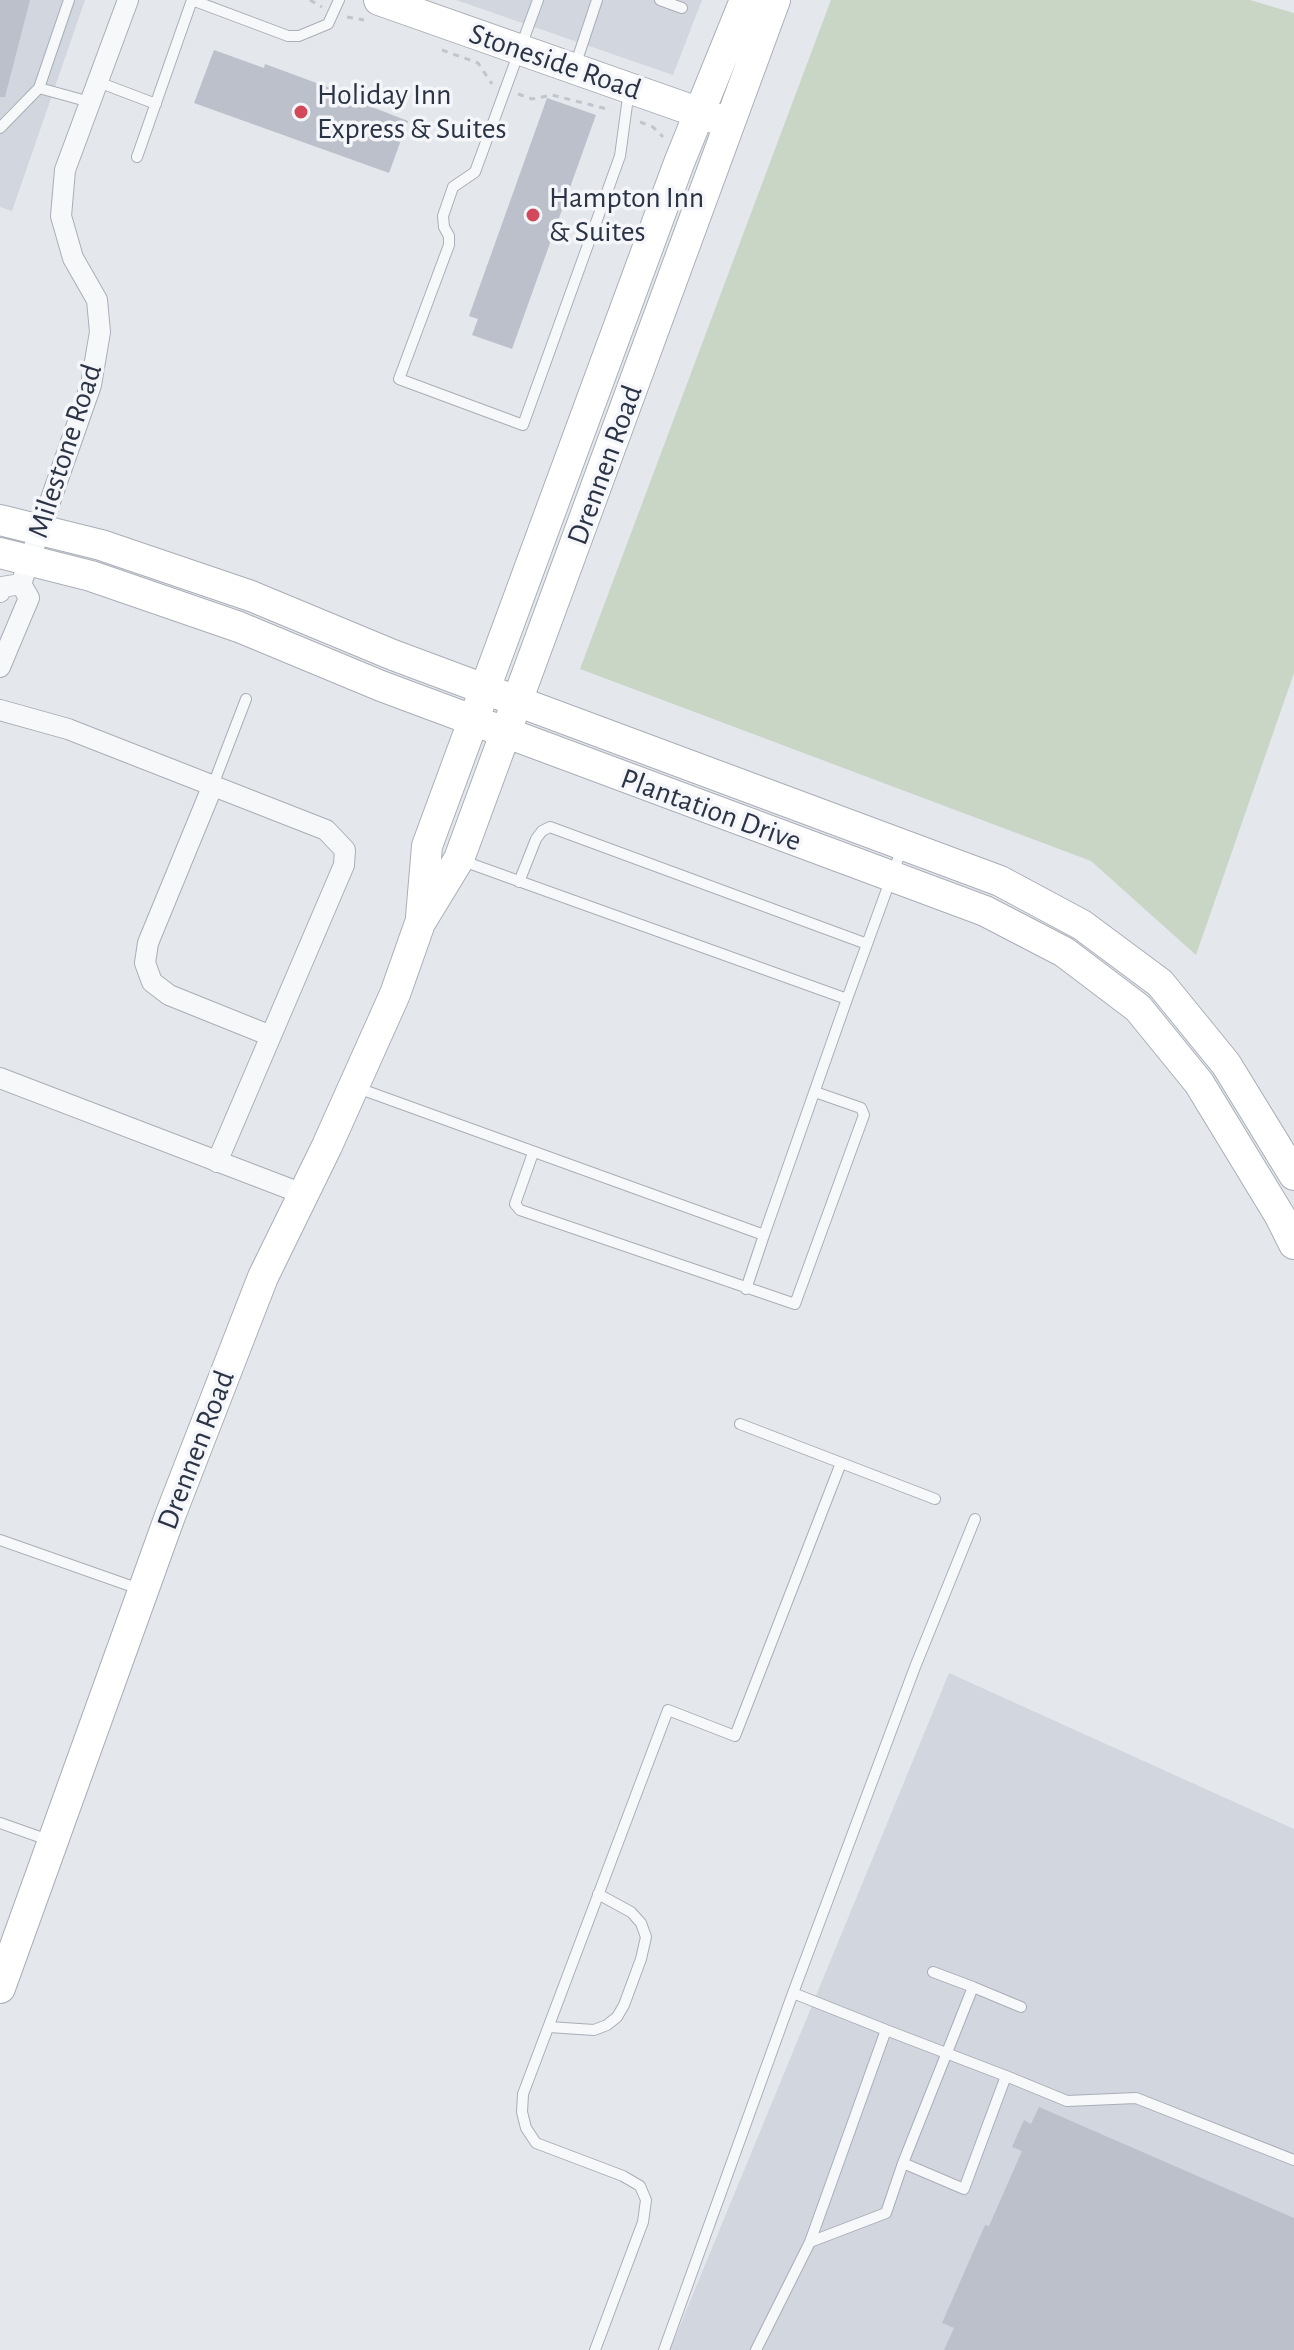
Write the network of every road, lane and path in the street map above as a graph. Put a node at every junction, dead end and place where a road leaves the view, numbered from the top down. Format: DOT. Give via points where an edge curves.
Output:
graph roads {
  1 [pos="69,0"];
  2 [pos="128,0"];
  3 [pos="310,0"];
  4 [pos="339,0"];
  5 [pos="538,0"];
  6 [pos="597,0"];
  7 [pos="660,0"];
  8 [pos="745,0"];
  9 [pos="775,0"];
  10 [pos="682,8"];
  11 [pos="371,10"];
  12 [pos="335,12"];
  13 [pos="435,47"];
  14 [pos="520,50"];
  15 [pos="575,68"];
  16 [pos="98,82"];
  17 [pos="39,88"];
  18 [pos="506,89"];
  19 [pos="90,102"];
  20 [pos="627,102"];
  21 [pos="156,104"];
  22 [pos="700,113"];
  23 [pos="730,124"];
  24 [pos="0,128"];
  25 [pos="666,140"];
  26 [pos="137,157"];
  27 [pos="0,520"];
  28 [pos="39,529"];
  29 [pos="0,553"];
  30 [pos="26,572"];
  31 [pos="0,592"];
  32 [pos="5,640"];
  33 [pos="0,667"];
  34 [pos="485,690"];
  35 [pos="246,699"];
  36 [pos="517,702"];
  37 [pos="0,710"];
  38 [pos="474,721"];
  39 [pos="505,733"];
  40 [pos="213,785"];
  41 [pos="903,846"];
  42 [pos="459,859"];
  43 [pos="892,875"];
  44 [pos="519,882"];
  45 [pos="420,923"];
  46 [pos="867,944"];
  47 [pos="847,999"];
  48 [pos="1176,1002"];
  49 [pos="1153,1027"];
  50 [pos="271,1036"];
  51 [pos="0,1078"];
  52 [pos="353,1087"];
  53 [pos="815,1092"];
  54 [pos="533,1153"];
  55 [pos="217,1162"];
  56 [pos="1294,1175"];
  57 [pos="303,1194"];
  58 [pos="764,1235"];
  59 [pos="1294,1244"];
  60 [pos="746,1289"];
  61 [pos="740,1424"];
  62 [pos="841,1463"];
  63 [pos="935,1499"];
  64 [pos="975,1519"];
  65 [pos="0,1540"];
  66 [pos="143,1590"];
  67 [pos="0,1823"];
  68 [pos="53,1842"];
  69 [pos="598,1894"];
  70 [pos="933,1972"];
  71 [pos="973,1987"];
  72 [pos="0,1988"];
  73 [pos="793,1993"];
  74 [pos="1021,2007"];
  75 [pos="549,2027"];
  76 [pos="886,2030"];
  77 [pos="947,2052"];
  78 [pos="1006,2076"];
  79 [pos="1294,2160"];
  80 [pos="903,2163"];
  81 [pos="810,2242"];
  82 [pos="595,2350"];
  83 [pos="664,2350"];
  84 [pos="756,2350"];
  1 -- 17 [label="lane"];
  2 -- 16 [label="street, Milestone Road"];
  3 -- 12 [label="path"];
  4 -- 12 [label="lane"];
  5 -- 14 [label="lane"];
  6 -- 15 [label="lane"];
  7 -- 10 [label="lane"];
  8 -- 22 [label="street, Drennen Road"];
  9 -- 23 [label="street, Drennen Road"];
  11 -- 12 [label="path"];
  11 -- 14 [label="street, Stoneside Road" via="426,12"];
  12 -- 21 [label="lane" via="328,24 288,36 192,0"];
  13 -- 18 [label="path" via="478,63 490,84"];
  14 -- 15 [label="street, Stoneside Road"];
  14 -- 18 [label="lane"];
  15 -- 20 [label="street, Stoneside Road"];
  16 -- 19 [label="street, Milestone Road"];
  16 -- 21 [label="lane"];
  17 -- 19 [label="lane"];
  17 -- 24 [label="lane"];
  18 -- 20 [label="path" via="532,99 552,95 591,103"];
  18 -- 20 [label="lane" via="475,172 453,187 443,216 449,245 399,379 523,425 620,156"];
  19 -- 28 [label="street, Milestone Road" via="65,170 61,216 73,258 97,300 100,332 91,385"];
  20 -- 22 [label="street, Stoneside Road"];
  20 -- 25 [label="path"];
  21 -- 26 [label="lane"];
  22 -- 23 [label="street, Stoneside Road"];
  22 -- 34 [label="street, Drennen Road"];
  23 -- 36 [label="street, Drennen Road"];
  27 -- 28 [label="street, Plantation Drive"];
  28 -- 30 [label="street, Milestone Road"];
  28 -- 34 [label="street, Plantation Drive" via="251,596"];
  29 -- 30 [label="street, Plantation Drive"];
  30 -- 31 [label="street"];
  30 -- 32 [label="street, Milestone Road" via="29,598"];
  30 -- 38 [label="street, Plantation Drive" via="91,576 239,627"];
  32 -- 33 [label="street, Milestone Road"];
  34 -- 36 [label="street, Plantation Drive"];
  34 -- 38 [label="street, Drennen Road"];
  35 -- 40 [label="lane"];
  36 -- 39 [label="street, Drennen Road"];
  36 -- 41 [label="street, Plantation Drive"];
  37 -- 40 [label="street" via="68,729"];
  38 -- 39 [label="street, Plantation Drive"];
  38 -- 45 [label="street, Drennen Road" via="427,846"];
  39 -- 42 [label="street, Drennen Road"];
  39 -- 43 [label="street, Plantation Drive"];
  40 -- 50 [label="street" via="148,943 145,963 152,982 169,995"];
  40 -- 50 [label="street" via="326,830 345,850 344,865"];
  41 -- 43 [label="lane"];
  41 -- 48 [label="street, Plantation Drive" via="1000,881 1082,925 1160,983"];
  42 -- 44 [label="lane"];
  42 -- 45 [label="street, Drennen Road"];
  43 -- 46 [label="lane"];
  43 -- 49 [label="street, Plantation Drive" via="985,911 1064,952 1138,1008"];
  44 -- 46 [label="lane" via="536,839 550,827"];
  44 -- 47 [label="lane"];
  45 -- 52 [label="street, Drennen Road"];
  46 -- 47 [label="lane"];
  47 -- 53 [label="lane"];
  48 -- 49 [label="street"];
  48 -- 56 [label="street, Plantation Drive" via="1226,1064"];
  49 -- 59 [label="street, Plantation Drive" via="1199,1083"];
  50 -- 55 [label="street"];
  51 -- 55 [label="street"];
  52 -- 54 [label="lane"];
  52 -- 57 [label="street, Drennen Road"];
  53 -- 58 [label="lane"];
  53 -- 60 [label="lane" via="861,1108 864,1115 795,1304"];
  54 -- 58 [label="lane"];
  54 -- 60 [label="lane" via="517,1208"];
  55 -- 57 [label="street"];
  57 -- 66 [label="street, Drennen Road" via="263,1277"];
  58 -- 60 [label="lane"];
  61 -- 62 [label="lane"];
  62 -- 63 [label="lane"];
  62 -- 69 [label="lane" via="735,1736 668,1710"];
  64 -- 73 [label="lane"];
  65 -- 66 [label="lane"];
  66 -- 68 [label="street, Drennen Road"];
  67 -- 68 [label="lane"];
  68 -- 72 [label="street, Drennen Road"];
  69 -- 75 [label="lane"];
  69 -- 75 [label="lane" via="631,1912 646,1937 628,1993 607,2025 594,2030"];
  70 -- 71 [label="lane"];
  71 -- 74 [label="lane"];
  71 -- 77 [label="lane"];
  73 -- 76 [label="lane"];
  73 -- 83 [label="lane"];
  75 -- 82 [label="lane" via="523,2094 526,2128 536,2143 640,2186 646,2200 646,2213"];
  76 -- 77 [label="lane"];
  76 -- 81 [label="lane"];
  77 -- 78 [label="lane"];
  77 -- 80 [label="lane"];
  78 -- 79 [label="lane" via="1067,2101 1136,2098"];
  78 -- 80 [label="lane" via="964,2189"];
  80 -- 81 [label="lane" via="886,2213"];
  81 -- 84 [label="lane"];
}
